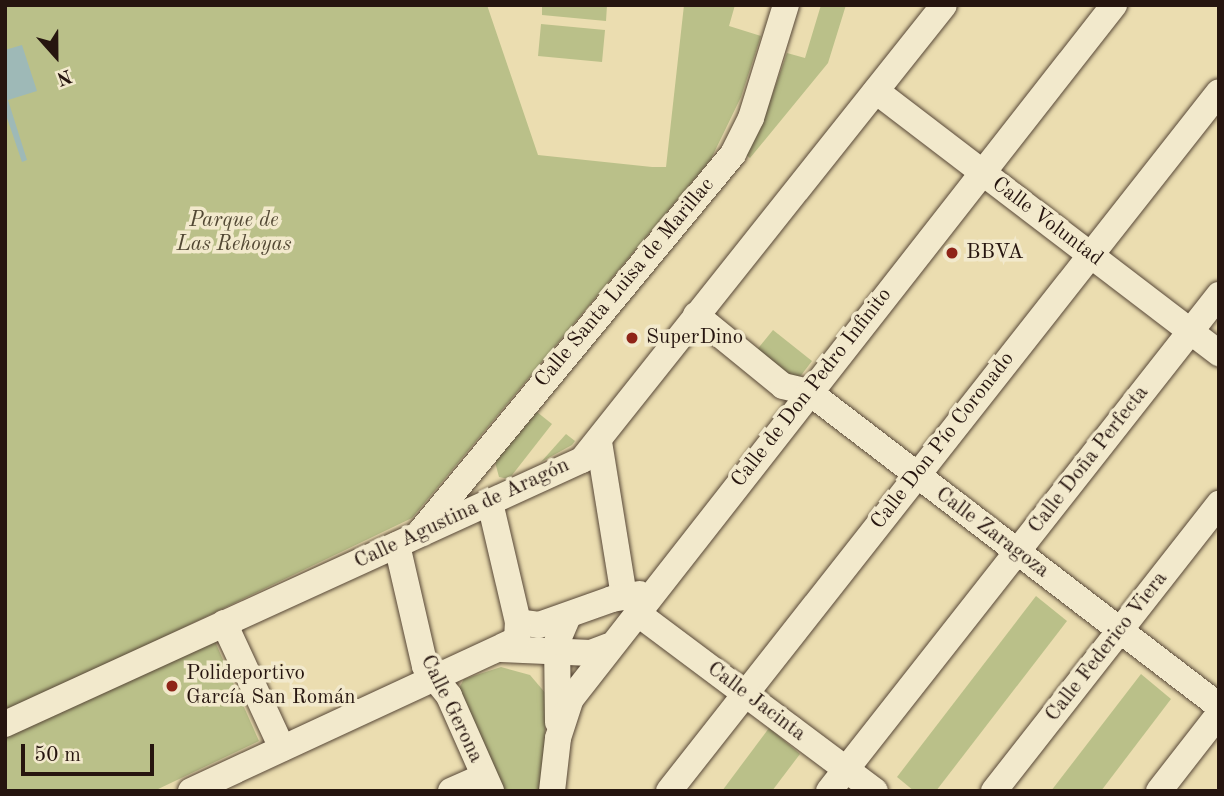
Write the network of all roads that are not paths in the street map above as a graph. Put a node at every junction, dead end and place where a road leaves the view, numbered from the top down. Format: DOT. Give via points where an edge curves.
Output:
graph roads {
  1 [pos="786,5"];
  2 [pos="944,5"];
  3 [pos="1114,5"];
  4 [pos="876,91"];
  5 [pos="1219,92"];
  6 [pos="983,172"];
  7 [pos="1090,254"];
  8 [pos="1219,295"];
  9 [pos="696,315"];
  10 [pos="1190,331"];
  11 [pos="1219,353"];
  12 [pos="808,392"];
  13 [pos="599,442"];
  14 [pos="916,475"];
  15 [pos="490,503"];
  16 [pos="1219,504"];
  17 [pos="407,540"];
  18 [pos="1016,552"];
  19 [pos="638,601"];
  20 [pos="567,618"];
  21 [pos="518,622"];
  22 [pos="224,623"];
  23 [pos="1120,631"];
  24 [pos="609,646"];
  25 [pos="508,650"];
  26 [pos="556,652"];
  27 [pos="435,678"];
  28 [pos="556,685"];
  29 [pos="745,694"];
  30 [pos="1219,706"];
  31 [pos="1219,714"];
  32 [pos="5,724"];
  33 [pos="558,738"];
  34 [pos="282,748"];
  35 [pos="846,768"];
  36 [pos="488,783"];
  37 [pos="206,788"];
  38 [pos="451,791"];
  39 [pos="552,791"];
  40 [pos="668,791"];
  41 [pos="829,791"];
  42 [pos="875,791"];
  43 [pos="994,791"];
  44 [pos="1159,791"];
  1 -- 17 [label="street, Calle Santa Luisa de Marillac" via="751,118 733,154"];
  2 -- 4 [label="street, Calle Agustina de Aragón"];
  3 -- 6 [label="street, Calle de Don Pedro Infinito"];
  4 -- 6 [label="street, Calle Voluntad"];
  4 -- 9 [label="street, Calle Agustina de Aragón"];
  5 -- 7 [label="street, Calle Don Pío Coronado"];
  6 -- 7 [label="street, Calle Voluntad"];
  6 -- 12 [label="street, Calle de Don Pedro Infinito"];
  7 -- 10 [label="street, Calle Voluntad"];
  7 -- 14 [label="street, Calle Don Pío Coronado"];
  8 -- 10 [label="street, Calle Doña Perfecta"];
  9 -- 12 [label="street, Calle Zaragoza" via="783,386"];
  9 -- 13 [label="street, Calle Agustina de Aragón"];
  10 -- 11 [label="street, Calle Voluntad"];
  10 -- 18 [label="street, Calle Doña Perfecta"];
  12 -- 14 [label="street, Calle Zaragoza"];
  12 -- 19 [label="street, Calle de Don Pedro Infinito"];
  13 -- 15 [label="street, Calle Agustina de Aragón" via="582,460"];
  13 -- 19 [label="street"];
  14 -- 18 [label="street, Calle Zaragoza"];
  14 -- 29 [label="street, Calle Don Pío Coronado"];
  15 -- 17 [label="street, Calle Agustina de Aragón"];
  15 -- 21 [label="street"];
  16 -- 23 [label="street, Calle Federico Viera"];
  17 -- 22 [label="street, Calle Agustina de Aragón"];
  17 -- 27 [label="street, Calle Gerona" via="425,666"];
  18 -- 23 [label="street, Calle Zaragoza"];
  18 -- 35 [label="street, Calle Doña Perfecta"];
  19 -- 20 [label="street"];
  19 -- 24 [label="street, Calle de Don Pedro Infinito"];
  19 -- 29 [label="street, Calle Jacinta"];
  20 -- 21 [label="street" via="539,625"];
  20 -- 26 [label="street"];
  21 -- 25 [label="street" via="517,640"];
  22 -- 32 [label="street, Calle Agustina de Aragón"];
  22 -- 34 [label="street"];
  23 -- 30 [label="street, Calle Zaragoza"];
  23 -- 43 [label="street, Calle Federico Viera"];
  24 -- 26 [label="street" via="596,653"];
  24 -- 33 [label="street, Calle de Don Pedro Infinito" via="570,700"];
  25 -- 26 [label="street"];
  25 -- 27 [label="street"];
  25 -- 28 [label="street" via="545,667"];
  26 -- 28 [label="street"];
  27 -- 34 [label="street"];
  27 -- 36 [label="street, Calle Gerona" via="449,696"];
  28 -- 33 [label="street"];
  29 -- 35 [label="street, Calle Jacinta"];
  29 -- 40 [label="street, Calle Don Pío Coronado"];
  31 -- 44 [label="street"];
  33 -- 39 [label="street, Calle de Don Pedro Infinito"];
  34 -- 37 [label="street"];
  35 -- 41 [label="street, Calle Doña Perfecta"];
  35 -- 42 [label="street, Calle Jacinta"];
  36 -- 38 [label="street"];
}
